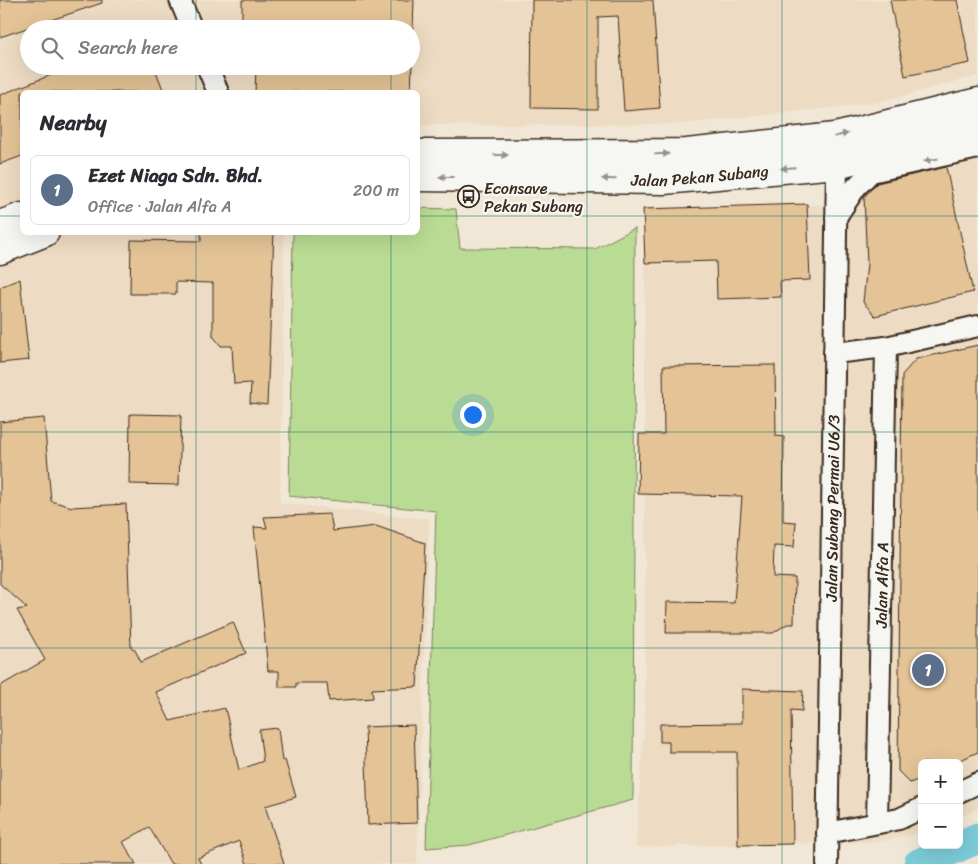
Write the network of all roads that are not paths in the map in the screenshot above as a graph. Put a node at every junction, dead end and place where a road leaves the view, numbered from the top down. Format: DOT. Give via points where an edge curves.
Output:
graph roads {
  1 [pos="180,0"];
  2 [pos="188,20"];
  3 [pos="211,75"];
  4 [pos="217,90"];
  5 [pos="978,102"];
  6 [pos="978,127"];
  7 [pos="978,148"];
  8 [pos="420,154"];
  9 [pos="836,164"];
  10 [pos="420,177"];
  11 [pos="20,217"];
  12 [pos="836,217"];
  13 [pos="0,225"];
  14 [pos="38,235"];
  15 [pos="0,250"];
  16 [pos="978,326"];
  17 [pos="886,347"];
  18 [pos="834,353"];
  19 [pos="978,784"];
  20 [pos="963,790"];
  21 [pos="918,810"];
  22 [pos="877,823"];
  23 [pos="827,832"];
  24 [pos="827,858"];
  1 -- 2 [label="street"];
  3 -- 4 [label="street"];
  8 -- 5 [label="main road, Jalan Pekan Subang, one-way" via="688,154 835,137"];
  6 -- 9 [label="main road, Jalan Pekan Subang"];
  7 -- 12 [label="street, one-way" via="871,172 856,187"];
  9 -- 10 [label="main road, Jalan Pekan Subang, one-way" via="664,180"];
  9 -- 12 [label="street, Jalan Subang Permai U6/3"];
  11 -- 13 [label="main road"];
  12 -- 18 [label="street, Jalan Subang Permai U6/3"];
  14 -- 15 [label="main road"];
  16 -- 17 [label="street"];
  17 -- 18 [label="street"];
  17 -- 22 [label="street, Jalan Alfa A"];
  18 -- 23 [label="street, Jalan Subang Permai U6/3"];
  19 -- 20 [label="street"];
  21 -- 22 [label="street" via="899,819"];
  22 -- 23 [label="street"];
  23 -- 24 [label="street, Jalan Subang Permai U6/3"];
}
